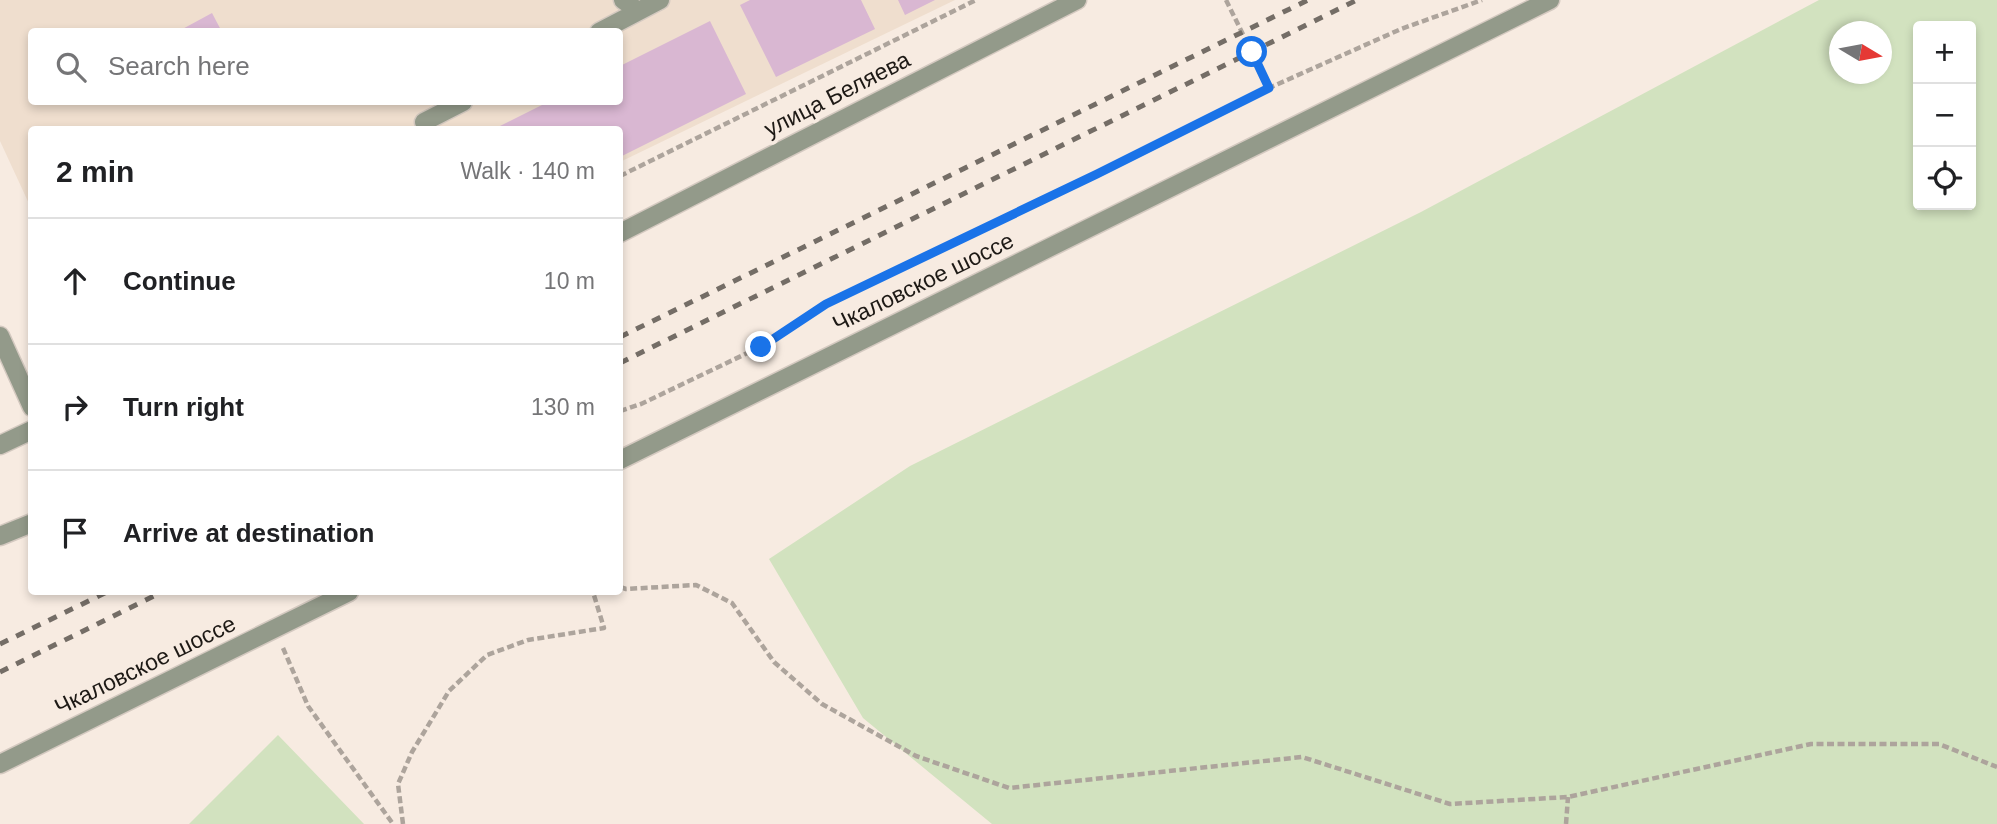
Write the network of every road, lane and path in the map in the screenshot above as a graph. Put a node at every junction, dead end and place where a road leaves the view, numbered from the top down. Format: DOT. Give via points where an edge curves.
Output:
graph roads {
  1 [pos="623,0"];
  2 [pos="660,0"];
  3 [pos="976,0"];
  4 [pos="1076,0"];
  5 [pos="1226,0"];
  6 [pos="1482,0"];
  7 [pos="1550,0"];
  8 [pos="638,11"];
  9 [pos="606,28"];
  10 [pos="1269,88"];
  11 [pos="457,105"];
  12 [pos="424,122"];
  13 [pos="623,175"];
  14 [pos="623,231"];
  15 [pos="0,336"];
  16 [pos="28,398"];
  17 [pos="623,410"];
  18 [pos="28,432"];
  19 [pos="0,445"];
  20 [pos="623,459"];
  21 [pos="28,525"];
  22 [pos="0,536"];
  23 [pos="623,588"];
  24 [pos="343,595"];
  25 [pos="594,595"];
  26 [pos="274,628"];
  27 [pos="0,764"];
  28 [pos="1997,767"];
  29 [pos="1568,797"];
  30 [pos="393,824"];
  31 [pos="403,824"];
  32 [pos="1566,824"];
  1 -- 8 [label="street"];
  2 -- 8 [label="street"];
  3 -- 13 [label="path"];
  4 -- 14 [label="street, улица Беляева"];
  5 -- 10 [label="path"];
  6 -- 10 [label="path" via="1401,29"];
  7 -- 20 [label="street, Чкаловское шоссе"];
  8 -- 9 [label="street"];
  10 -- 17 [label="path" via="826,304 761,347"];
  11 -- 12 [label="street"];
  15 -- 16 [label="street"];
  18 -- 19 [label="street"];
  21 -- 22 [label="street"];
  23 -- 29 [label="path" via="695,585 732,603 774,662 822,704 916,756 1009,788 1302,757 1450,804"];
  24 -- 26 [label="street, Чкаловское шоссе"];
  25 -- 31 [label="path" via="604,628 528,640 487,655 449,691 398,784"];
  26 -- 27 [label="street, Чкаловское шоссе"];
  26 -- 30 [label="path" via="308,705"];
  28 -- 29 [label="path" via="1939,744 1811,744"];
  29 -- 32 [label="path"];
}
